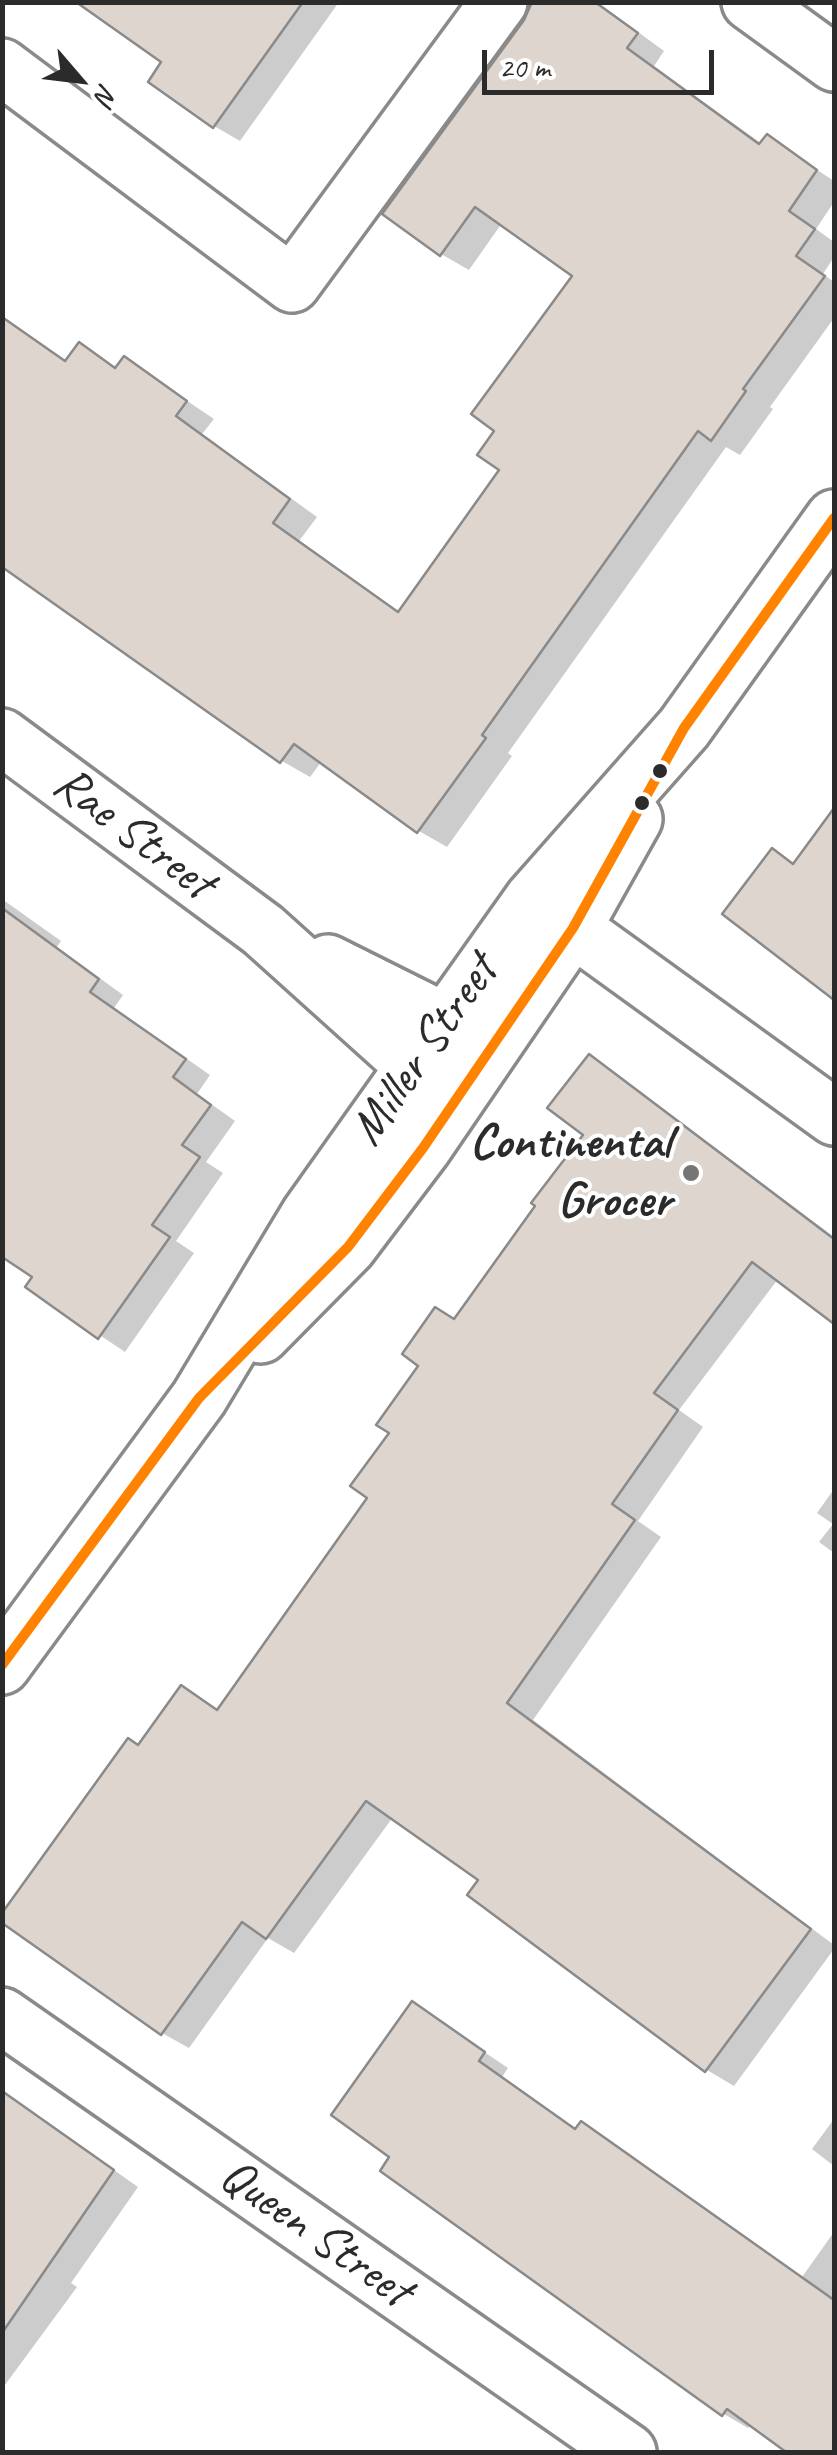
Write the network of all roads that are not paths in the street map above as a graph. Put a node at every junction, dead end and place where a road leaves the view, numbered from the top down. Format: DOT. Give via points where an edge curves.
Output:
graph roads {
  1 [pos="499,2"];
  2 [pos="750,2"];
  3 [pos="834,63"];
  4 [pos="2,67"];
  5 [pos="834,518"];
  6 [pos="2,737"];
  7 [pos="553,914"];
  8 [pos="263,930"];
  9 [pos="467,1037"];
  10 [pos="414,1066"];
  11 [pos="457,1098"];
  12 [pos="834,1117"];
  13 [pos="199,1398"];
  14 [pos="2,1666"];
  15 [pos="2,2016"];
  16 [pos="628,2452"];
  1 -- 4 [label="street" via="292,284"];
  2 -- 3 [label="street"];
  5 -- 7 [label="street, Miller Street"];
  6 -- 8 [label="street, Rae Street"];
  7 -- 9 [label="street, Miller Street"];
  7 -- 12 [label="street"];
  8 -- 9 [label="street, Rae Street"];
  8 -- 10 [label="street, Rae Street"];
  9 -- 10 [label="street, Miller Street"];
  9 -- 11 [label="street, Miller Street"];
  10 -- 11 [label="street, Rae Street"];
  10 -- 13 [label="street, Miller Street" via="309,1215"];
  11 -- 13 [label="street, Miller Street" via="348,1248"];
  13 -- 14 [label="street, Miller Street"];
  15 -- 16 [label="street, Queen Street"];
}
